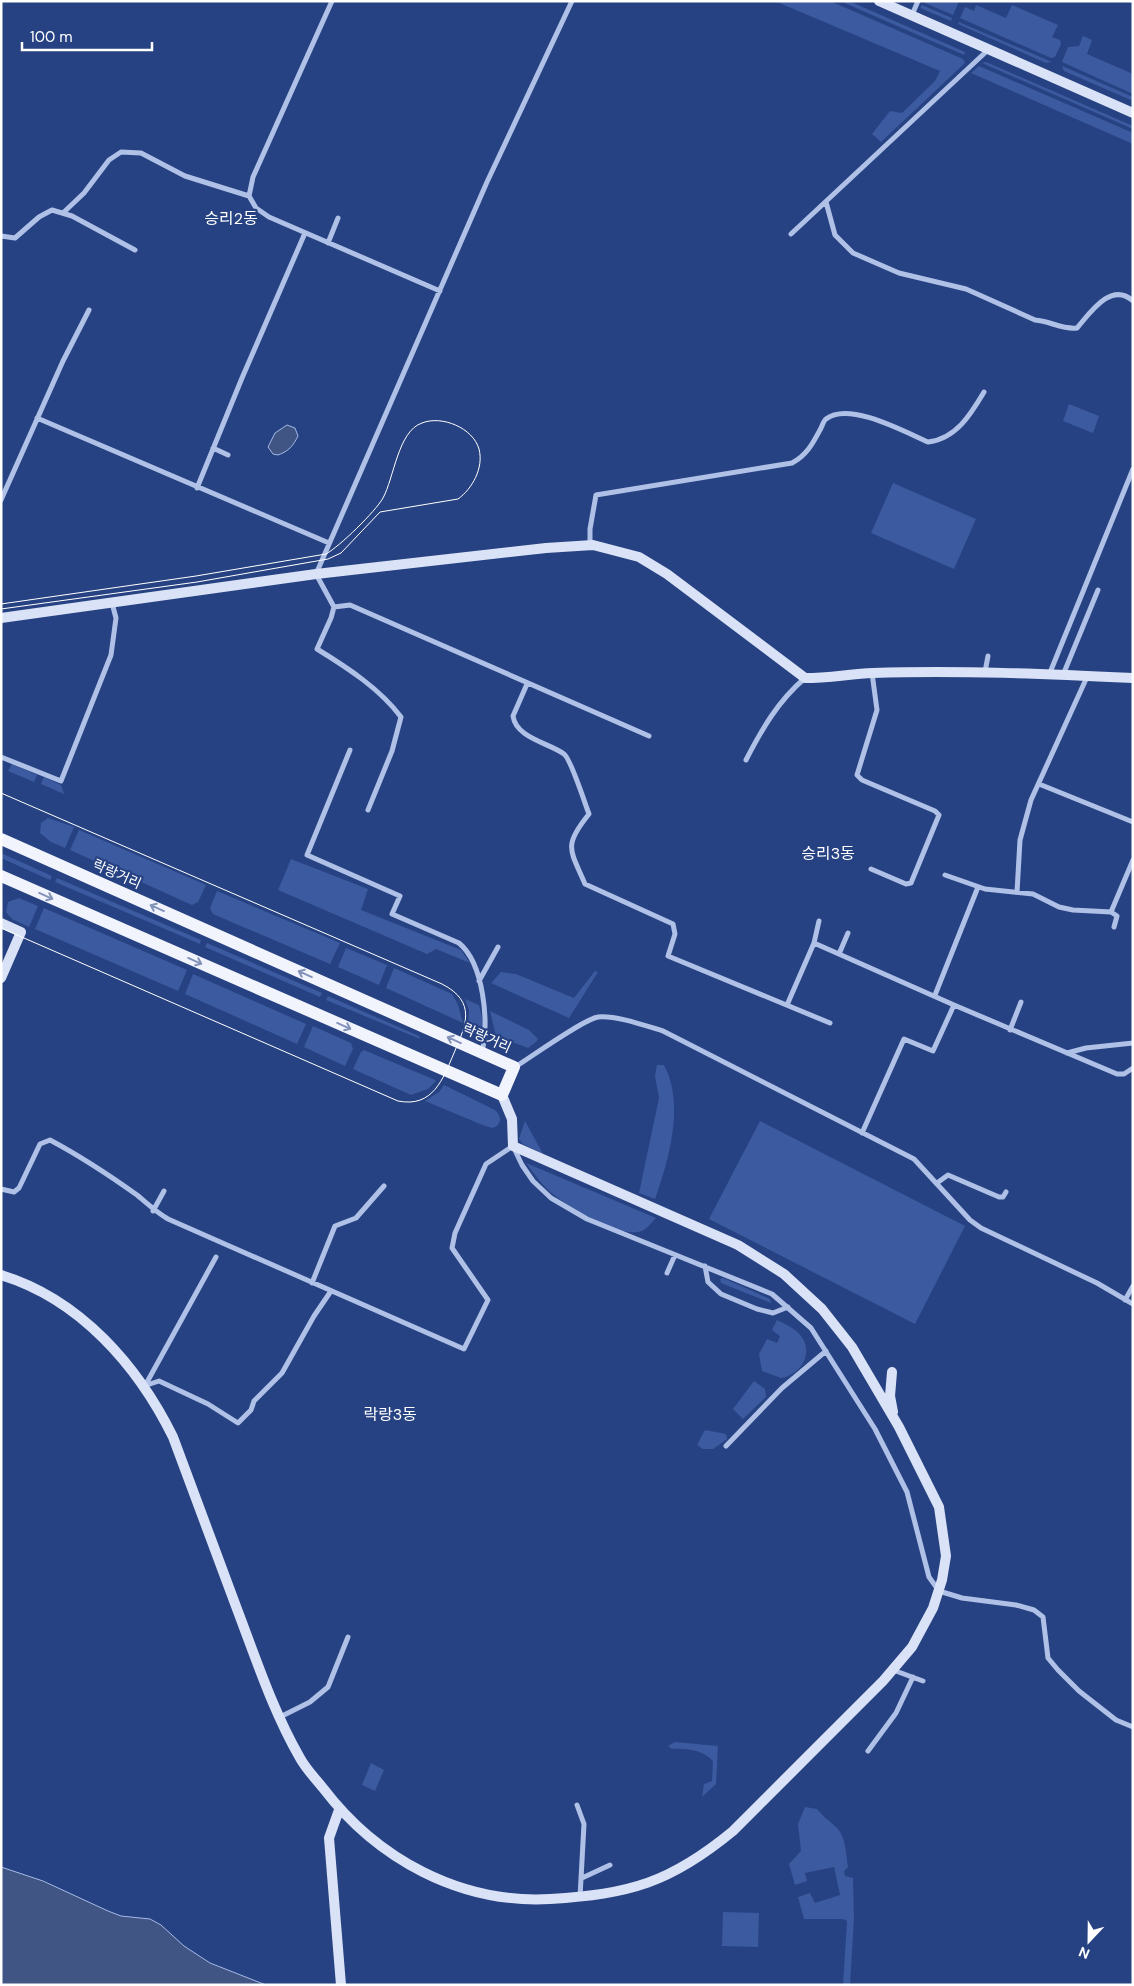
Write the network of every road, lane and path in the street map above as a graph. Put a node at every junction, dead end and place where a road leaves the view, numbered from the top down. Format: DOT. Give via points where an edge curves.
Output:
graph roads {
  1 [pos="332,1"];
  2 [pos="572,1"];
  3 [pos="879,1"];
  4 [pos="918,1"];
  5 [pos="912,15"];
  6 [pos="989,49"];
  7 [pos="1133,113"];
  8 [pos="249,196"];
  9 [pos="826,202"];
  10 [pos="63,213"];
  11 [pos="338,218"];
  12 [pos="305,233"];
  13 [pos="792,234"];
  14 [pos="1,236"];
  15 [pos="328,243"];
  16 [pos="134,250"];
  17 [pos="440,291"];
  18 [pos="1133,300"];
  19 [pos="89,310"];
  20 [pos="984,392"];
  21 [pos="36,418"];
  22 [pos="213,448"];
  23 [pos="228,455"];
  24 [pos="1133,469"];
  25 [pos="197,488"];
  26 [pos="1,500"];
  27 [pos="329,543"];
  28 [pos="590,545"];
  29 [pos="316,574"];
  30 [pos="1098,590"];
  31 [pos="112,602"];
  32 [pos="334,607"];
  33 [pos="1,618"];
  34 [pos="988,656"];
  35 [pos="871,673"];
  36 [pos="984,673"];
  37 [pos="1049,675"];
  38 [pos="1063,675"];
  39 [pos="1088,676"];
  40 [pos="805,678"];
  41 [pos="1133,678"];
  42 [pos="527,684"];
  43 [pos="649,736"];
  44 [pos="350,750"];
  45 [pos="1,757"];
  46 [pos="746,760"];
  47 [pos="1039,784"];
  48 [pos="368,810"];
  49 [pos="1133,822"];
  50 [pos="1,839"];
  51 [pos="1133,860"];
  52 [pos="871,869"];
  53 [pos="946,875"];
  54 [pos="2,879"];
  55 [pos="978,887"];
  56 [pos="1017,892"];
  57 [pos="1110,912"];
  58 [pos="819,921"];
  59 [pos="1,923"];
  60 [pos="1114,927"];
  61 [pos="848,933"];
  62 [pos="814,943"];
  63 [pos="498,947"];
  64 [pos="839,954"];
  65 [pos="1,978"];
  66 [pos="479,982"];
  67 [pos="935,994"];
  68 [pos="1022,1002"];
  69 [pos="954,1005"];
  70 [pos="788,1006"];
  71 [pos="830,1023"];
  72 [pos="1010,1030"];
  73 [pos="1133,1043"];
  74 [pos="482,1052"];
  75 [pos="1067,1053"];
  76 [pos="514,1067"];
  77 [pos="1133,1068"];
  78 [pos="502,1095"];
  79 [pos="862,1133"];
  80 [pos="513,1146"];
  81 [pos="938,1183"];
  82 [pos="384,1186"];
  83 [pos="1,1189"];
  84 [pos="164,1191"];
  85 [pos="1006,1192"];
  86 [pos="153,1211"];
  87 [pos="675,1255"];
  88 [pos="216,1257"];
  89 [pos="705,1266"];
  90 [pos="667,1273"];
  91 [pos="1,1275"];
  92 [pos="312,1283"];
  93 [pos="1133,1286"];
  94 [pos="331,1291"];
  95 [pos="1124,1300"];
  96 [pos="1133,1304"];
  97 [pos="788,1307"];
  98 [pos="826,1351"];
  99 [pos="892,1372"];
  100 [pos="144,1386"];
  101 [pos="899,1427"];
  102 [pos="726,1446"];
  103 [pos="939,1591"];
  104 [pos="348,1637"];
  105 [pos="893,1670"];
  106 [pos="913,1677"];
  107 [pos="923,1681"];
  108 [pos="280,1717"];
  109 [pos="1133,1727"];
  110 [pos="868,1751"];
  111 [pos="577,1805"];
  112 [pos="339,1810"];
  113 [pos="610,1865"];
  114 [pos="582,1878"];
  115 [pos="580,1897"];
  116 [pos="341,1983"];
  1 -- 8 [label="street" via="254,177"];
  2 -- 17 [label="street"];
  3 -- 5 [label="main road"];
  4 -- 5 [label="street"];
  5 -- 6 [label="main road"];
  6 -- 7 [label="main road"];
  6 -- 9 [label="street"];
  8 -- 10 [label="street" via="185,176 141,153 121,152 108,160 84,193"];
  8 -- 12 [label="street" via="256,208 269,217"];
  9 -- 13 [label="street"];
  9 -- 18 [label="street" via="835,236 853,253 899,273 966,289 1035,320 1077,328 1096,304 1109,297 1119,294"];
  10 -- 14 [label="street" via="52,210 15,238"];
  10 -- 16 [label="street"];
  11 -- 15 [label="street"];
  12 -- 15 [label="street"];
  12 -- 22 [label="street"];
  15 -- 17 [label="street"];
  17 -- 27 [label="street"];
  19 -- 21 [label="street"];
  20 -- 28 [label="street" via="961,426 937,441 928,442 854,413 833,416 826,419 803,457 792,463 595,492"];
  21 -- 25 [label="street"];
  21 -- 26 [label="street"];
  22 -- 23 [label="street"];
  22 -- 25 [label="street"];
  24 -- 37 [label="street"];
  25 -- 27 [label="street"];
  27 -- 29 [label="street"];
  28 -- 29 [label="main road"];
  28 -- 40 [label="main road" via="638,557 667,574"];
  29 -- 31 [label="main road"];
  29 -- 32 [label="street"];
  30 -- 38 [label="street"];
  31 -- 33 [label="main road"];
  31 -- 45 [label="street" via="116,618 111,654 61,781"];
  32 -- 42 [label="street" via="350,605"];
  32 -- 48 [label="street" via="317,649 390,702 401,718 392,751"];
  34 -- 36 [label="street"];
  35 -- 36 [label="main road"];
  35 -- 40 [label="main road"];
  35 -- 52 [label="street" via="877,710 857,775 939,815 911,883 906,884"];
  36 -- 37 [label="main road"];
  37 -- 38 [label="main road"];
  38 -- 39 [label="main road"];
  39 -- 41 [label="main road"];
  39 -- 47 [label="street"];
  40 -- 46 [label="street" via="781,701"];
  42 -- 43 [label="street"];
  42 -- 70 [label="street" via="514,722 522,732 567,756 589,814 574,833 570,850 584,884 673,924 675,934 668,956"];
  44 -- 66 [label="street" via="308,855 400,896 392,914 460,943 474,961"];
  47 -- 49 [label="street"];
  47 -- 56 [label="street" via="1020,840"];
  74 -- 50 [label="main road, 락랑거리, one-way"];
  51 -- 57 [label="street"];
  53 -- 55 [label="street"];
  54 -- 78 [label="main road, one-way"];
  55 -- 56 [label="street"];
  55 -- 67 [label="street"];
  56 -- 57 [label="street" via="1033,894 1072,910"];
  57 -- 60 [label="street" via="1118,916"];
  58 -- 62 [label="street"];
  59 -- 65 [label="main road" via="22,932"];
  61 -- 64 [label="street"];
  62 -- 64 [label="street"];
  62 -- 70 [label="street"];
  63 -- 66 [label="street"];
  64 -- 67 [label="street"];
  66 -- 74 [label="street" via="485,1010 486,1034"];
  67 -- 69 [label="street"];
  68 -- 72 [label="street"];
  69 -- 72 [label="street"];
  69 -- 79 [label="street" via="933,1051 904,1039"];
  70 -- 71 [label="street"];
  72 -- 75 [label="street"];
  73 -- 75 [label="street"];
  74 -- 76 [label="main road, 락랑거리"];
  75 -- 77 [label="street" via="1117,1074"];
  76 -- 78 [label="main road, 락랑거리"];
  76 -- 79 [label="street" via="598,1017 624,1021 663,1031"];
  78 -- 80 [label="main road" via="512,1119"];
  79 -- 81 [label="street" via="914,1159"];
  80 -- 87 [label="street" via="533,1182 551,1198 587,1219"];
  80 -- 94 [label="street" via="486,1164 455,1233 452,1248 488,1300 464,1349"];
  80 -- 101 [label="main road" via="760,1257 822,1309 842,1334"];
  81 -- 85 [label="street" via="948,1175 999,1197"];
  81 -- 95 [label="street" via="970,1220 982,1228 1097,1283"];
  82 -- 92 [label="street" via="356,1218 335,1226"];
  83 -- 86 [label="street" via="14,1192 19,1188 40,1144 50,1140 138,1196"];
  84 -- 86 [label="street"];
  86 -- 92 [label="street"];
  87 -- 89 [label="street"];
  87 -- 90 [label="street"];
  88 -- 100 [label="street"];
  89 -- 97 [label="street" via="772,1294"];
  89 -- 97 [label="street" via="708,1282 721,1294 772,1313"];
  91 -- 100 [label="main road" via="37,1290 85,1322"];
  92 -- 94 [label="street"];
  93 -- 95 [label="street"];
  94 -- 100 [label="street" via="282,1373 254,1401 238,1423 208,1404 159,1381"];
  95 -- 96 [label="street"];
  97 -- 98 [label="street" via="811,1328"];
  98 -- 102 [label="street" via="782,1388"];
  98 -- 103 [label="street" via="875,1429 907,1492 929,1577"];
  99 -- 101 [label="main road" via="890,1396"];
  100 -- 108 [label="main road" via="173,1437"];
  101 -- 103 [label="main road" via="939,1507 946,1556"];
  103 -- 105 [label="main road" via="925,1626"];
  103 -- 109 [label="street" via="1034,1610 1043,1617 1048,1658 1058,1670 1078,1691 1116,1720"];
  104 -- 108 [label="street" via="328,1686 310,1702"];
  105 -- 106 [label="street"];
  105 -- 115 [label="main road" via="733,1832 708,1852 649,1884"];
  106 -- 107 [label="street"];
  106 -- 110 [label="street" via="896,1713"];
  108 -- 112 [label="main road" via="300,1759"];
  111 -- 114 [label="street" via="584,1824"];
  112 -- 115 [label="main road" via="388,1853 451,1884 486,1895 524,1900"];
  112 -- 116 [label="main road" via="329,1838"];
  113 -- 114 [label="street"];
  114 -- 115 [label="street"];
}
